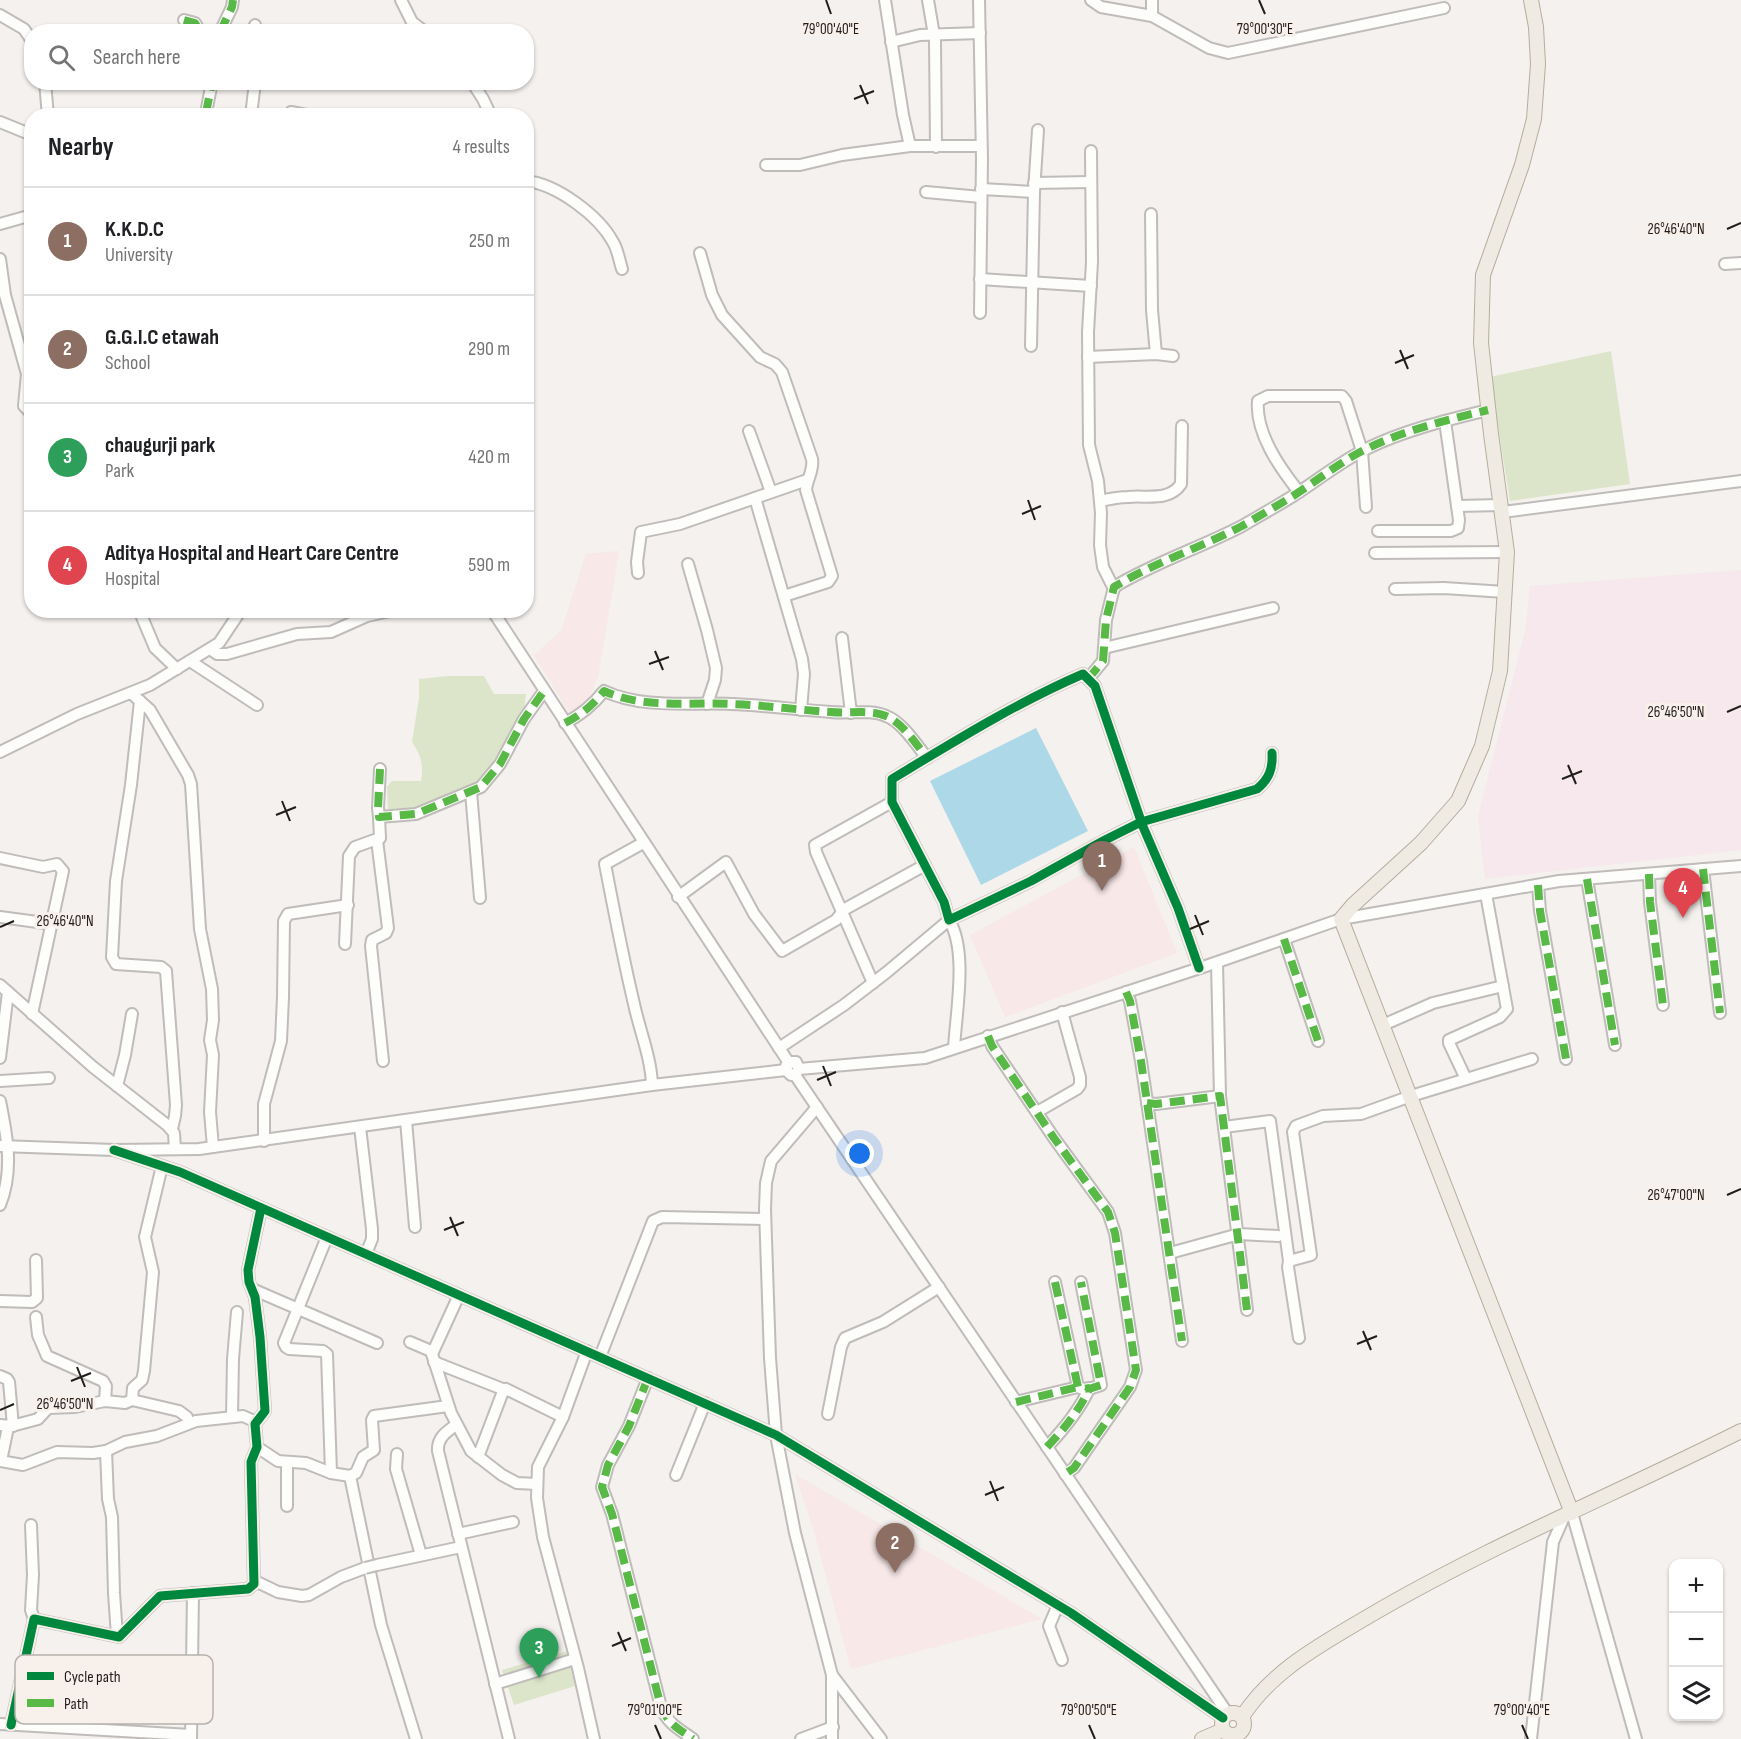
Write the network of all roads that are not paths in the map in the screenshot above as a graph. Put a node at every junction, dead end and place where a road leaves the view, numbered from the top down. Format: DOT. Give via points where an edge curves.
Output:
graph roads {
  1 [pos="233,0"];
  2 [pos="401,0"];
  3 [pos="885,0"];
  4 [pos="928,0"];
  5 [pos="979,0"];
  6 [pos="1091,0"];
  7 [pos="1152,0"];
  8 [pos="1531,0"];
  9 [pos="1444,8"];
  10 [pos="0,15"];
  11 [pos="1152,16"];
  12 [pos="184,20"];
  13 [pos="196,24"];
  14 [pos="223,24"];
  15 [pos="415,24"];
  16 [pos="24,30"];
  17 [pos="980,33"];
  18 [pos="934,35"];
  19 [pos="891,42"];
  20 [pos="46,90"];
  21 [pos="210,90"];
  22 [pos="254,90"];
  23 [pos="477,90"];
  24 [pos="47,108"];
  25 [pos="207,108"];
  26 [pos="252,108"];
  27 [pos="487,108"];
  28 [pos="0,122"];
  29 [pos="1038,130"];
  30 [pos="24,132"];
  31 [pos="910,146"];
  32 [pos="981,146"];
  33 [pos="936,147"];
  34 [pos="1091,151"];
  35 [pos="766,165"];
  36 [pos="1091,182"];
  37 [pos="534,183"];
  38 [pos="1034,188"];
  39 [pos="926,192"];
  40 [pos="981,193"];
  41 [pos="1150,214"];
  42 [pos="24,217"];
  43 [pos="0,224"];
  44 [pos="700,253"];
  45 [pos="0,259"];
  46 [pos="1741,263"];
  47 [pos="1725,264"];
  48 [pos="622,269"];
  49 [pos="980,279"];
  50 [pos="1034,284"];
  51 [pos="1091,286"];
  52 [pos="980,313"];
  53 [pos="1031,346"];
  54 [pos="1156,354"];
  55 [pos="1173,356"];
  56 [pos="1088,357"];
  57 [pos="24,363"];
  58 [pos="1488,410"];
  59 [pos="1445,421"];
  60 [pos="1182,426"];
  61 [pos="749,431"];
  62 [pos="1362,451"];
  63 [pos="807,480"];
  64 [pos="1741,481"];
  65 [pos="771,492"];
  66 [pos="1299,492"];
  67 [pos="756,498"];
  68 [pos="1100,501"];
  69 [pos="1457,506"];
  70 [pos="1366,507"];
  71 [pos="1502,509"];
  72 [pos="1378,531"];
  73 [pos="1507,552"];
  74 [pos="1376,553"];
  75 [pos="688,564"];
  76 [pos="638,573"];
  77 [pos="1114,589"];
  78 [pos="1395,589"];
  79 [pos="1504,592"];
  80 [pos="784,596"];
  81 [pos="1273,608"];
  82 [pos="142,618"];
  83 [pos="236,618"];
  84 [pos="361,618"];
  85 [pos="497,618"];
  86 [pos="842,638"];
  87 [pos="1104,648"];
  88 [pos="210,649"];
  89 [pos="190,661"];
  90 [pos="177,669"];
  91 [pos="1088,679"];
  92 [pos="544,691"];
  93 [pos="131,693"];
  94 [pos="140,701"];
  95 [pos="707,704"];
  96 [pos="257,705"];
  97 [pos="801,710"];
  98 [pos="851,713"];
  99 [pos="565,723"];
  100 [pos="0,752"];
  101 [pos="1272,753"];
  102 [pos="927,758"];
  103 [pos="380,769"];
  104 [pos="471,792"];
  105 [pos="892,802"];
  106 [pos="379,817"];
  107 [pos="1141,822"];
  108 [pos="377,840"];
  109 [pos="643,843"];
  110 [pos="0,858"];
  111 [pos="925,865"];
  112 [pos="1741,866"];
  113 [pos="1703,869"];
  114 [pos="1649,874"];
  115 [pos="1587,879"];
  116 [pos="1538,885"];
  117 [pos="1486,894"];
  118 [pos="678,897"];
  119 [pos="480,898"];
  120 [pos="348,905"];
  121 [pos="843,911"];
  122 [pos="0,917"];
  123 [pos="1341,919"];
  124 [pos="949,920"];
  125 [pos="52,924"];
  126 [pos="1284,939"];
  127 [pos="345,944"];
  128 [pos="1217,963"];
  129 [pos="1199,968"];
  130 [pos="873,983"];
  131 [pos="1503,986"];
  132 [pos="4,988"];
  133 [pos="1126,992"];
  134 [pos="1664,1005"];
  135 [pos="1062,1012"];
  136 [pos="1720,1013"];
  137 [pos="32,1014"];
  138 [pos="132,1014"];
  139 [pos="2,1019"];
  140 [pos="1383,1025"];
  141 [pos="988,1036"];
  142 [pos="1318,1041"];
  143 [pos="1615,1045"];
  144 [pos="779,1048"];
  145 [pos="954,1048"];
  146 [pos="0,1058"];
  147 [pos="1532,1059"];
  148 [pos="1566,1059"];
  149 [pos="383,1061"];
  150 [pos="792,1069"];
  151 [pos="49,1078"];
  152 [pos="1466,1079"];
  153 [pos="0,1081"];
  154 [pos="652,1085"];
  155 [pos="117,1086"];
  156 [pos="1220,1096"];
  157 [pos="1411,1096"];
  158 [pos="0,1101"];
  159 [pos="1147,1103"];
  160 [pos="817,1107"];
  161 [pos="1037,1112"];
  162 [pos="406,1120"];
  163 [pos="360,1126"];
  164 [pos="1224,1127"];
  165 [pos="172,1129"];
  166 [pos="264,1141"];
  167 [pos="4,1146"];
  168 [pos="213,1147"];
  169 [pos="176,1149"];
  170 [pos="114,1150"];
  171 [pos="162,1166"];
  172 [pos="0,1205"];
  173 [pos="261,1208"];
  174 [pos="765,1219"];
  175 [pos="415,1227"];
  176 [pos="1239,1234"];
  177 [pos="1278,1236"];
  178 [pos="327,1237"];
  179 [pos="1170,1253"];
  180 [pos="366,1254"];
  181 [pos="36,1260"];
  182 [pos="1289,1261"];
  183 [pos="1055,1282"];
  184 [pos="1081,1282"];
  185 [pos="939,1287"];
  186 [pos="252,1289"];
  187 [pos="459,1295"];
  188 [pos="0,1301"];
  189 [pos="298,1309"];
  190 [pos="1247,1310"];
  191 [pos="237,1312"];
  192 [pos="36,1317"];
  193 [pos="1299,1338"];
  194 [pos="1182,1341"];
  195 [pos="411,1342"];
  196 [pos="376,1343"];
  197 [pos="587,1352"];
  198 [pos="600,1357"];
  199 [pos="433,1358"];
  200 [pos="0,1376"];
  201 [pos="648,1378"];
  202 [pos="1084,1388"];
  203 [pos="505,1390"];
  204 [pos="132,1400"];
  205 [pos="105,1401"];
  206 [pos="1016,1402"];
  207 [pos="705,1403"];
  208 [pos="448,1406"];
  209 [pos="828,1414"];
  210 [pos="187,1417"];
  211 [pos="232,1417"];
  212 [pos="563,1417"];
  213 [pos="257,1420"];
  214 [pos="0,1425"];
  215 [pos="456,1425"];
  216 [pos="13,1426"];
  217 [pos="1741,1431"];
  218 [pos="776,1435"];
  219 [pos="257,1447"];
  220 [pos="1047,1447"];
  221 [pos="106,1451"];
  222 [pos="397,1454"];
  223 [pos="478,1457"];
  224 [pos="0,1461"];
  225 [pos="287,1462"];
  226 [pos="332,1473"];
  227 [pos="1065,1474"];
  228 [pos="676,1475"];
  229 [pos="350,1476"];
  230 [pos="537,1484"];
  231 [pos="287,1506"];
  232 [pos="1568,1515"];
  233 [pos="513,1522"];
  234 [pos="31,1524"];
  235 [pos="458,1534"];
  236 [pos="461,1547"];
  237 [pos="421,1555"];
  238 [pos="255,1581"];
  239 [pos="193,1593"];
  240 [pos="1058,1605"];
  241 [pos="34,1619"];
  242 [pos="117,1636"];
  243 [pos="24,1655"];
  244 [pos="192,1655"];
  245 [pos="575,1659"];
  246 [pos="1062,1660"];
  247 [pos="832,1675"];
  248 [pos="495,1684"];
  249 [pos="15,1688"];
  250 [pos="5,1724"];
  251 [pos="1233,1728"];
  252 [pos="833,1733"];
  253 [pos="191,1737"];
  254 [pos="416,1739"];
  255 [pos="508,1739"];
  256 [pos="594,1739"];
  257 [pos="693,1739"];
  258 [pos="801,1739"];
  259 [pos="881,1739"];
  260 [pos="1202,1739"];
  261 [pos="1531,1739"];
  262 [pos="1636,1739"];
  1 -- 14 [label="street"];
  2 -- 15 [label="street"];
  3 -- 19 [label="street"];
  4 -- 18 [label="street"];
  5 -- 17 [label="street"];
  6 -- 11 [label="street" via="1101,7"];
  7 -- 11 [label="street"];
  8 -- 58 [label="main road" via="1538,64 1534,118 1484,274 1481,343"];
  9 -- 11 [label="street" via="1227,53 1209,48"];
  10 -- 16 [label="street"];
  12 -- 13 [label="street"];
  17 -- 18 [label="street"];
  17 -- 32 [label="street"];
  18 -- 19 [label="street"];
  18 -- 33 [label="street"];
  19 -- 31 [label="street"];
  20 -- 24 [label="street"];
  21 -- 25 [label="street"];
  22 -- 26 [label="street"];
  23 -- 27 [label="street"];
  28 -- 30 [label="street"];
  29 -- 38 [label="street"];
  31 -- 33 [label="street"];
  31 -- 35 [label="street" via="800,165"];
  32 -- 33 [label="street"];
  32 -- 40 [label="street"];
  34 -- 36 [label="street"];
  36 -- 38 [label="street"];
  36 -- 51 [label="street"];
  37 -- 48 [label="street" via="547,186 594,216 615,245"];
  38 -- 40 [label="street"];
  38 -- 50 [label="street"];
  39 -- 40 [label="street"];
  40 -- 49 [label="street"];
  41 -- 54 [label="street"];
  42 -- 43 [label="street"];
  44 -- 63 [label="street" via="722,315 760,357 782,372 812,459 813,468"];
  45 -- 57 [label="street" via="5,295"];
  46 -- 47 [label="street"];
  49 -- 50 [label="street"];
  49 -- 52 [label="street"];
  50 -- 51 [label="street"];
  50 -- 53 [label="street"];
  51 -- 56 [label="street"];
  54 -- 55 [label="street"];
  54 -- 56 [label="street"];
  56 -- 68 [label="street" via="1089,445"];
  58 -- 59 [label="street"];
  58 -- 71 [label="main road"];
  59 -- 62 [label="street"];
  59 -- 69 [label="street"];
  60 -- 68 [label="street" via="1181,484 1177,489 1157,497"];
  61 -- 65 [label="street"];
  62 -- 66 [label="street"];
  62 -- 66 [label="street" via="1342,396 1260,399 1258,416 1263,431"];
  62 -- 70 [label="street"];
  63 -- 65 [label="street"];
  63 -- 80 [label="street" via="807,496 832,576 828,582"];
  64 -- 71 [label="street"];
  65 -- 67 [label="street"];
  66 -- 77 [label="street" via="1240,527 1136,573"];
  67 -- 76 [label="street" via="680,524 641,532"];
  67 -- 80 [label="street"];
  68 -- 77 [label="street" via="1103,567"];
  69 -- 71 [label="street"];
  69 -- 72 [label="street" via="1459,525 1455,530"];
  71 -- 73 [label="main road"];
  73 -- 74 [label="street"];
  73 -- 79 [label="main road"];
  75 -- 95 [label="street" via="716,668"];
  77 -- 87 [label="street"];
  78 -- 79 [label="street"];
  79 -- 123 [label="main road" via="1500,671 1482,746 1458,801 1421,843"];
  80 -- 97 [label="street" via="804,667"];
  81 -- 87 [label="street"];
  82 -- 90 [label="street" via="155,648"];
  83 -- 88 [label="street" via="222,640"];
  84 -- 88 [label="street" via="331,632 297,634 232,653 217,654"];
  85 -- 92 [label="street"];
  86 -- 98 [label="street"];
  87 -- 91 [label="street" via="1103,661"];
  88 -- 89 [label="street"];
  89 -- 90 [label="street"];
  89 -- 96 [label="street"];
  90 -- 93 [label="street"];
  91 -- 102 [label="street" via="1083,674 1044,691"];
  91 -- 107 [label="street" via="1095,686"];
  92 -- 99 [label="street"];
  92 -- 104 [label="street" via="500,764"];
  93 -- 94 [label="street"];
  93 -- 100 [label="street" via="76,714"];
  94 -- 165 [label="street" via="116,881 112,957 116,964 162,967 166,971 176,1105"];
  94 -- 168 [label="street" via="153,716 191,784 200,929 212,989"];
  95 -- 97 [label="street"];
  95 -- 99 [label="street" via="643,702 604,691 587,709"];
  97 -- 98 [label="street"];
  98 -- 102 [label="street" via="884,715 896,721"];
  99 -- 109 [label="street"];
  101 -- 107 [label="street" via="1269,777 1257,789"];
  102 -- 105 [label="street" via="892,779"];
  103 -- 106 [label="street"];
  104 -- 106 [label="street" via="416,814"];
  104 -- 119 [label="street"];
  105 -- 111 [label="street"];
  105 -- 121 [label="street" via="815,845"];
  106 -- 108 [label="street"];
  107 -- 124 [label="street"];
  107 -- 129 [label="street"];
  108 -- 120 [label="street" via="350,852"];
  108 -- 149 [label="street" via="388,928 387,933 372,940 371,946"];
  109 -- 118 [label="street"];
  109 -- 154 [label="street" via="605,864"];
  110 -- 125 [label="street" via="59,866 63,874"];
  111 -- 121 [label="street"];
  111 -- 124 [label="street"];
  112 -- 113 [label="street"];
  113 -- 114 [label="street"];
  113 -- 136 [label="street"];
  114 -- 115 [label="street"];
  114 -- 134 [label="street"];
  115 -- 116 [label="street"];
  115 -- 143 [label="street"];
  116 -- 117 [label="street"];
  116 -- 148 [label="street"];
  117 -- 123 [label="street"];
  117 -- 131 [label="street"];
  118 -- 121 [label="street" via="726,862 754,914 782,951 836,920"];
  118 -- 144 [label="street"];
  120 -- 127 [label="street"];
  120 -- 166 [label="street" via="285,917 281,1041 264,1104"];
  121 -- 130 [label="street"];
  122 -- 125 [label="street"];
  123 -- 126 [label="street"];
  123 -- 140 [label="main road"];
  124 -- 130 [label="street"];
  124 -- 145 [label="street" via="958,946"];
  125 -- 137 [label="street"];
  126 -- 128 [label="street"];
  126 -- 142 [label="street"];
  128 -- 129 [label="street"];
  128 -- 156 [label="street"];
  129 -- 133 [label="street"];
  130 -- 144 [label="street"];
  131 -- 140 [label="street" via="1433,1003"];
  131 -- 152 [label="street" via="1506,1012 1449,1040"];
  132 -- 137 [label="street"];
  132 -- 139 [label="street"];
  133 -- 135 [label="street"];
  133 -- 159 [label="street"];
  135 -- 141 [label="street"];
  135 -- 161 [label="street" via="1080,1085"];
  137 -- 155 [label="street"];
  138 -- 155 [label="street"];
  139 -- 146 [label="street"];
  140 -- 157 [label="main road"];
  141 -- 145 [label="street"];
  141 -- 161 [label="street"];
  144 -- 150 [label="street"];
  145 -- 150 [label="street" via="925,1058"];
  147 -- 152 [label="street"];
  150 -- 154 [label="street"];
  150 -- 160 [label="street"];
  151 -- 153 [label="street"];
  152 -- 157 [label="street"];
  154 -- 162 [label="street"];
  155 -- 165 [label="street"];
  156 -- 159 [label="street"];
  156 -- 164 [label="street"];
  157 -- 182 [label="street" via="1361,1114 1323,1116 1296,1126 1293,1132 1311,1255"];
  157 -- 232 [label="main road"];
  158 -- 167 [label="street"];
  159 -- 179 [label="street"];
  160 -- 174 [label="street" via="771,1161"];
  160 -- 185 [label="street"];
  161 -- 227 [label="street" via="1108,1212 1136,1358 1130,1388 1074,1468"];
  162 -- 163 [label="street"];
  162 -- 175 [label="street"];
  163 -- 166 [label="street"];
  163 -- 180 [label="street" via="372,1229"];
  164 -- 176 [label="street"];
  164 -- 182 [label="street" via="1270,1121"];
  165 -- 169 [label="street"];
  166 -- 168 [label="street"];
  167 -- 170 [label="street"];
  167 -- 172 [label="street" via="5,1190"];
  168 -- 169 [label="street"];
  169 -- 170 [label="street"];
  170 -- 171 [label="street"];
  171 -- 173 [label="street"];
  171 -- 204 [label="street" via="145,1237 153,1279 144,1371 142,1380 133,1388"];
  173 -- 178 [label="street"];
  173 -- 186 [label="street" via="248,1264"];
  174 -- 198 [label="street" via="662,1216 652,1221"];
  174 -- 218 [label="street"];
  176 -- 177 [label="street"];
  176 -- 179 [label="street"];
  176 -- 190 [label="street"];
  178 -- 180 [label="street"];
  178 -- 189 [label="street"];
  179 -- 194 [label="street"];
  180 -- 187 [label="street"];
  181 -- 188 [label="street" via="35,1301"];
  182 -- 193 [label="street"];
  183 -- 202 [label="street"];
  184 -- 202 [label="street" via="1101,1385"];
  185 -- 206 [label="street"];
  185 -- 209 [label="street" via="883,1322 845,1338"];
  186 -- 189 [label="street"];
  186 -- 213 [label="street" via="264,1383 265,1411"];
  187 -- 197 [label="street"];
  187 -- 199 [label="street"];
  189 -- 196 [label="street"];
  189 -- 226 [label="street" via="285,1343 286,1347 327,1354"];
  191 -- 211 [label="street"];
  192 -- 205 [label="street" via="47,1356 103,1381"];
  195 -- 199 [label="street" via="431,1351"];
  197 -- 198 [label="street"];
  197 -- 212 [label="street"];
  198 -- 201 [label="street"];
  199 -- 203 [label="street"];
  199 -- 208 [label="street"];
  200 -- 216 [label="street" via="9,1384"];
  201 -- 207 [label="street"];
  201 -- 257 [label="street" via="608,1465 602,1487 661,1707 676,1729"];
  202 -- 206 [label="street"];
  202 -- 220 [label="street" via="1082,1404"];
  203 -- 212 [label="street"];
  203 -- 223 [label="street"];
  204 -- 205 [label="street"];
  204 -- 210 [label="street" via="179,1411"];
  205 -- 216 [label="street" via="51,1407 38,1419"];
  206 -- 220 [label="street"];
  207 -- 218 [label="street"];
  207 -- 228 [label="street"];
  208 -- 215 [label="street"];
  208 -- 229 [label="street" via="374,1416 374,1450 363,1457 356,1473"];
  211 -- 213 [label="street"];
  211 -- 221 [label="street" via="189,1422"];
  212 -- 230 [label="street" via="538,1467"];
  213 -- 219 [label="street"];
  214 -- 216 [label="street"];
  215 -- 223 [label="street"];
  215 -- 235 [label="street" via="445,1433 438,1447"];
  216 -- 224 [label="street" via="8,1427"];
  217 -- 232 [label="main road"];
  218 -- 240 [label="street"];
  218 -- 247 [label="street" via="795,1533"];
  219 -- 225 [label="street" via="275,1460"];
  219 -- 238 [label="street" via="250,1466"];
  220 -- 227 [label="street"];
  221 -- 224 [label="street" via="57,1452 23,1465"];
  221 -- 242 [label="street"];
  222 -- 237 [label="street" via="398,1476"];
  223 -- 230 [label="street" via="517,1483"];
  225 -- 226 [label="street" via="306,1463"];
  225 -- 231 [label="street"];
  226 -- 229 [label="street"];
  227 -- 251 [label="street"];
  229 -- 254 [label="street" via="381,1625"];
  230 -- 245 [label="street" via="543,1537"];
  232 -- 251 [label="main road" via="1413,1590 1317,1647 1270,1683"];
  232 -- 261 [label="street" via="1553,1542"];
  232 -- 262 [label="street"];
  233 -- 235 [label="street"];
  234 -- 241 [label="street"];
  235 -- 236 [label="street"];
  236 -- 237 [label="street"];
  236 -- 248 [label="street"];
  237 -- 238 [label="street, bridge" via="365,1568 309,1595 278,1592"];
  238 -- 239 [label="street" via="248,1588"];
  239 -- 242 [label="street" via="160,1596"];
  239 -- 244 [label="street"];
  240 -- 246 [label="street" via="1049,1626"];
  240 -- 251 [label="street"];
  241 -- 242 [label="street"];
  241 -- 243 [label="street"];
  245 -- 248 [label="street"];
  245 -- 256 [label="street"];
  247 -- 252 [label="street"];
  247 -- 259 [label="street"];
  248 -- 255 [label="street"];
  249 -- 250 [label="street"];
  250 -- 253 [label="street"];
  251 -- 260 [label="main road"];
  252 -- 258 [label="street"];
}
